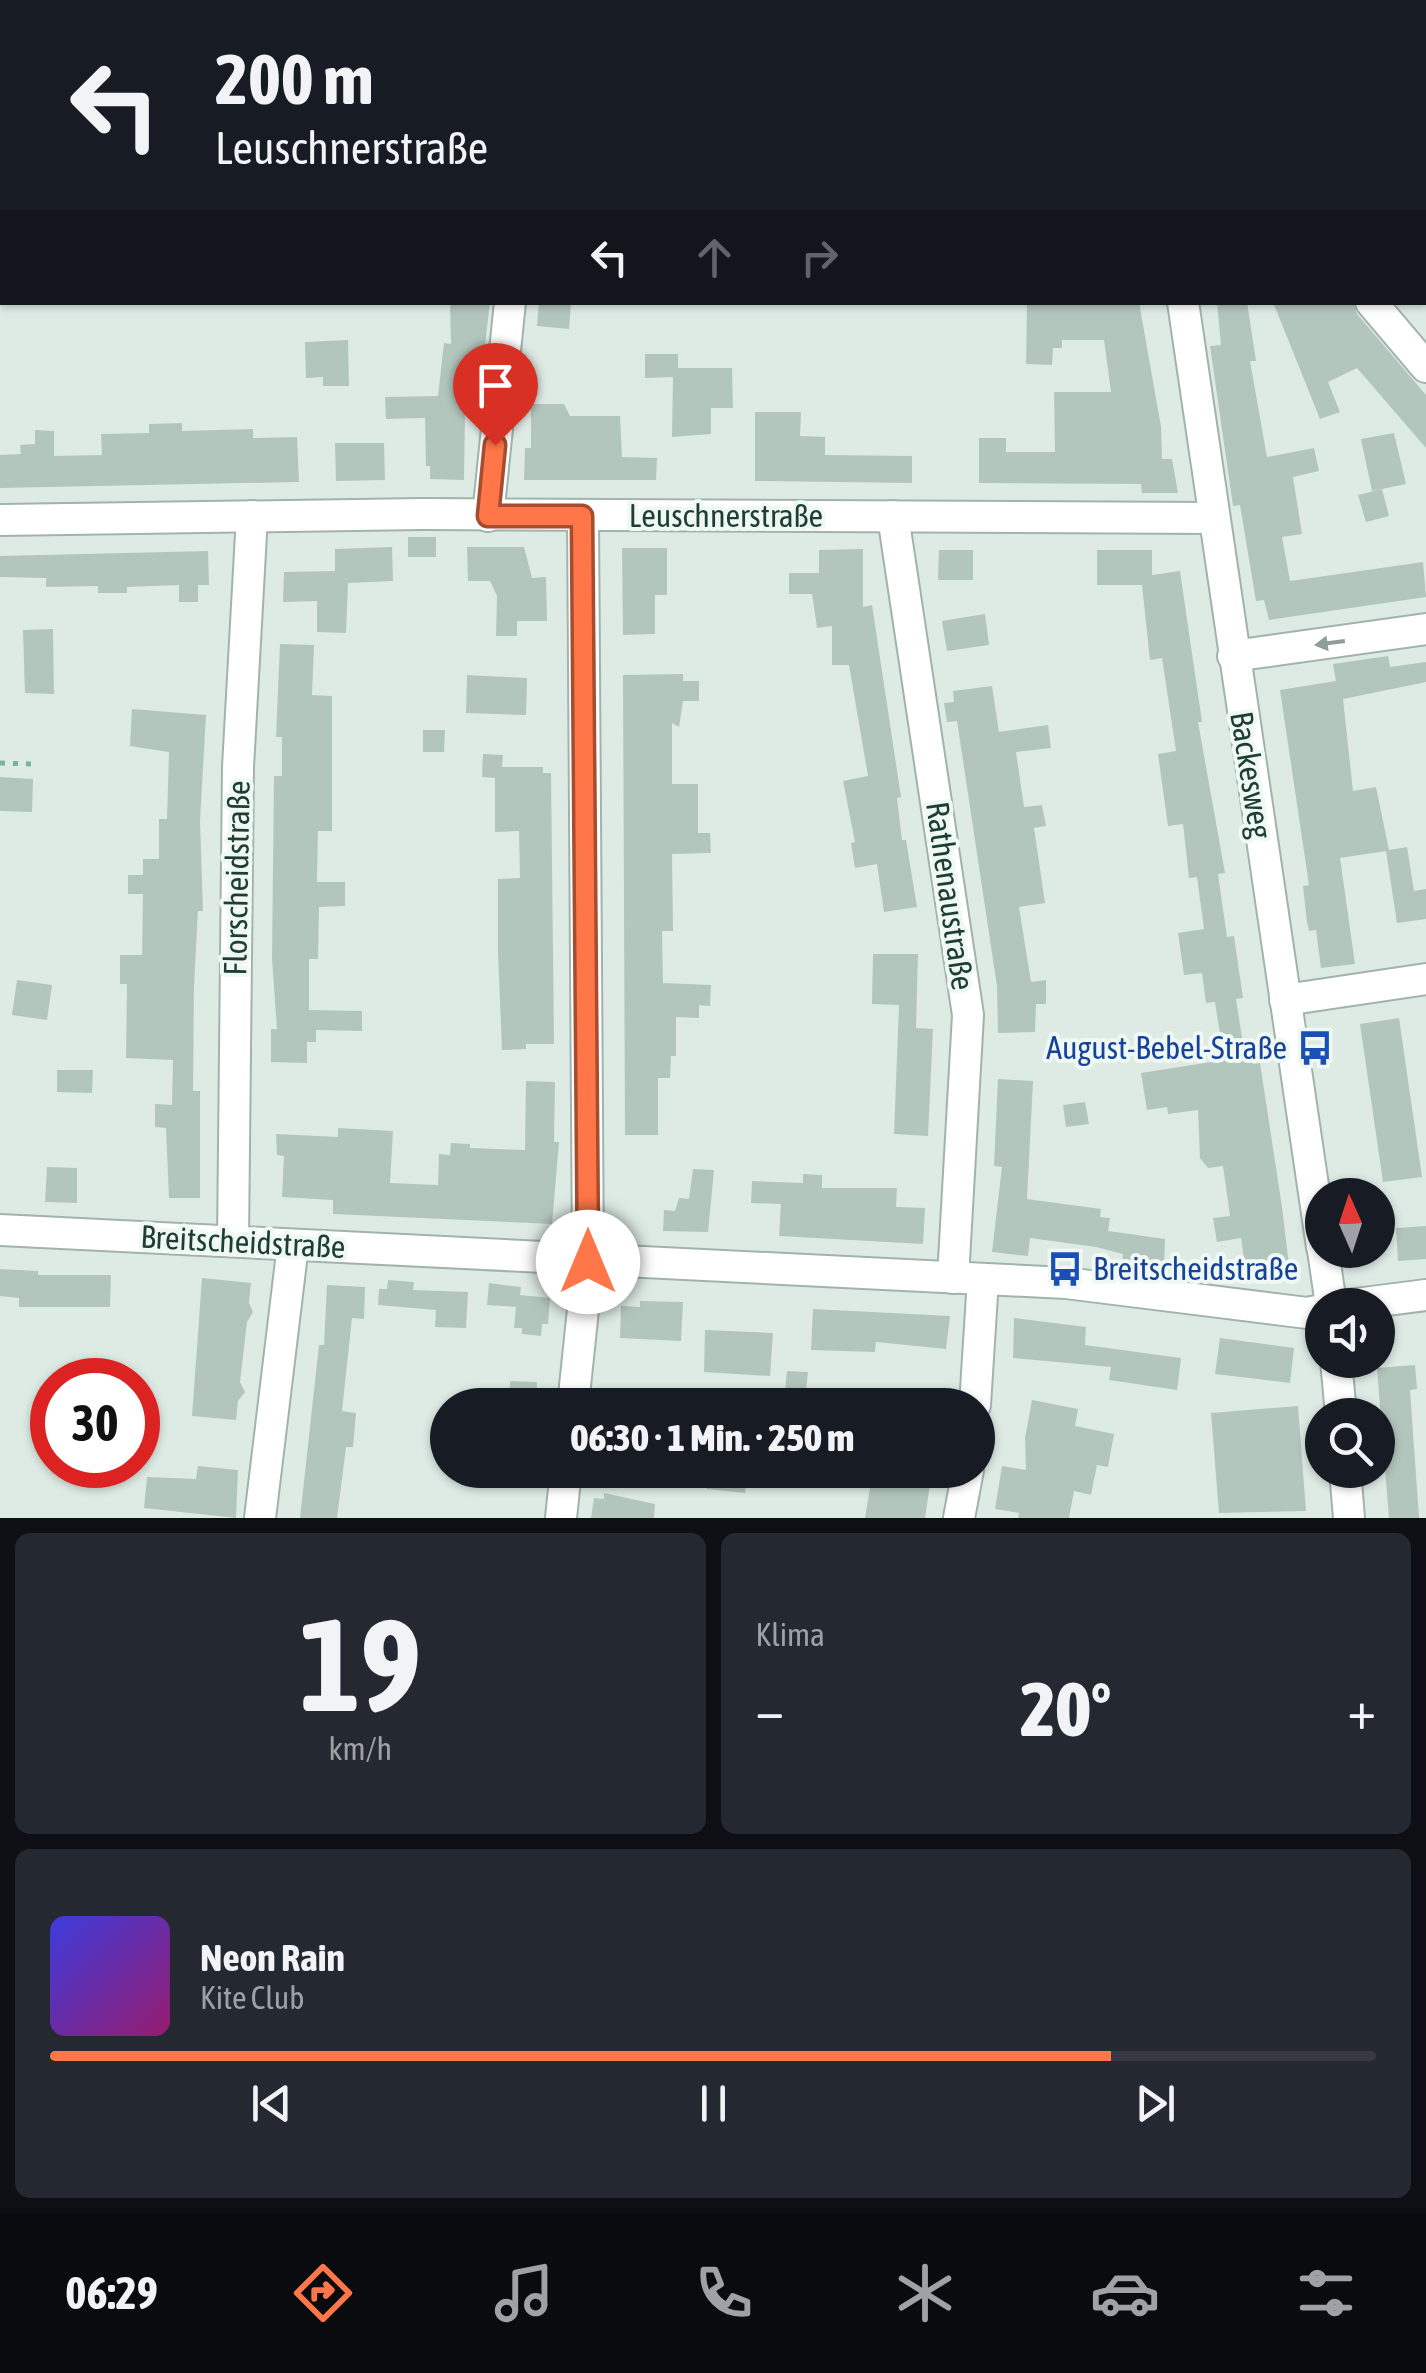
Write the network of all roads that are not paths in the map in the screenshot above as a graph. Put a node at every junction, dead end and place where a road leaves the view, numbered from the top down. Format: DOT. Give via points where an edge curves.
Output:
graph roads {
  1 [pos="510,305"];
  2 [pos="1183,305"];
  3 [pos="1374,305"];
  4 [pos="1426,367"];
  5 [pos="252,516"];
  6 [pos="488,516"];
  7 [pos="582,516"];
  8 [pos="893,516"];
  9 [pos="1213,518"];
  10 [pos="0,520"];
  11 [pos="1426,629"];
  12 [pos="1233,656"];
  13 [pos="1426,978"];
  14 [pos="1285,1000"];
  15 [pos="1312,1178"];
  16 [pos="0,1230"];
  17 [pos="233,1241"];
  18 [pos="293,1245"];
  19 [pos="588,1262"];
  20 [pos="968,1278"];
  21 [pos="1426,1295"];
  22 [pos="1395,1299"];
  23 [pos="1305,1313"];
  24 [pos="575,1388"];
  25 [pos="974,1388"];
  26 [pos="564,1488"];
  27 [pos="965,1488"];
  28 [pos="1347,1488"];
  29 [pos="260,1518"];
  30 [pos="561,1518"];
  31 [pos="959,1518"];
  32 [pos="1349,1518"];
  1 -- 6 [label="street"];
  2 -- 9 [label="street, Backesweg"];
  3 -- 4 [label="street"];
  5 -- 6 [label="street, Leuschnerstraße"];
  5 -- 10 [label="street, Leuschnerstraße"];
  5 -- 17 [label="street, Florscheidstraße" via="238,767"];
  6 -- 7 [label="street, Leuschnerstraße"];
  7 -- 8 [label="street, Leuschnerstraße"];
  7 -- 19 [label="street"];
  8 -- 9 [label="street, Leuschnerstraße"];
  8 -- 20 [label="street, Rathenaustraße" via="968,1015"];
  9 -- 12 [label="street, Backesweg"];
  11 -- 12 [label="street, one-way"];
  12 -- 14 [label="street, Backesweg"];
  13 -- 14 [label="street"];
  14 -- 15 [label="street, Backesweg"];
  16 -- 17 [label="street, Breitscheidstraße"];
  17 -- 18 [label="street, Breitscheidstraße"];
  18 -- 19 [label="street, Breitscheidstraße"];
  18 -- 29 [label="street"];
  19 -- 20 [label="street, Breitscheidstraße"];
  19 -- 24 [label="street"];
  20 -- 23 [label="street, Breitscheidstraße" via="1128,1288"];
  20 -- 25 [label="street, Rathenaustraße"];
  21 -- 22 [label="street"];
  26 -- 30 [label="street"];
  27 -- 31 [label="street"];
  28 -- 32 [label="street"];
}
